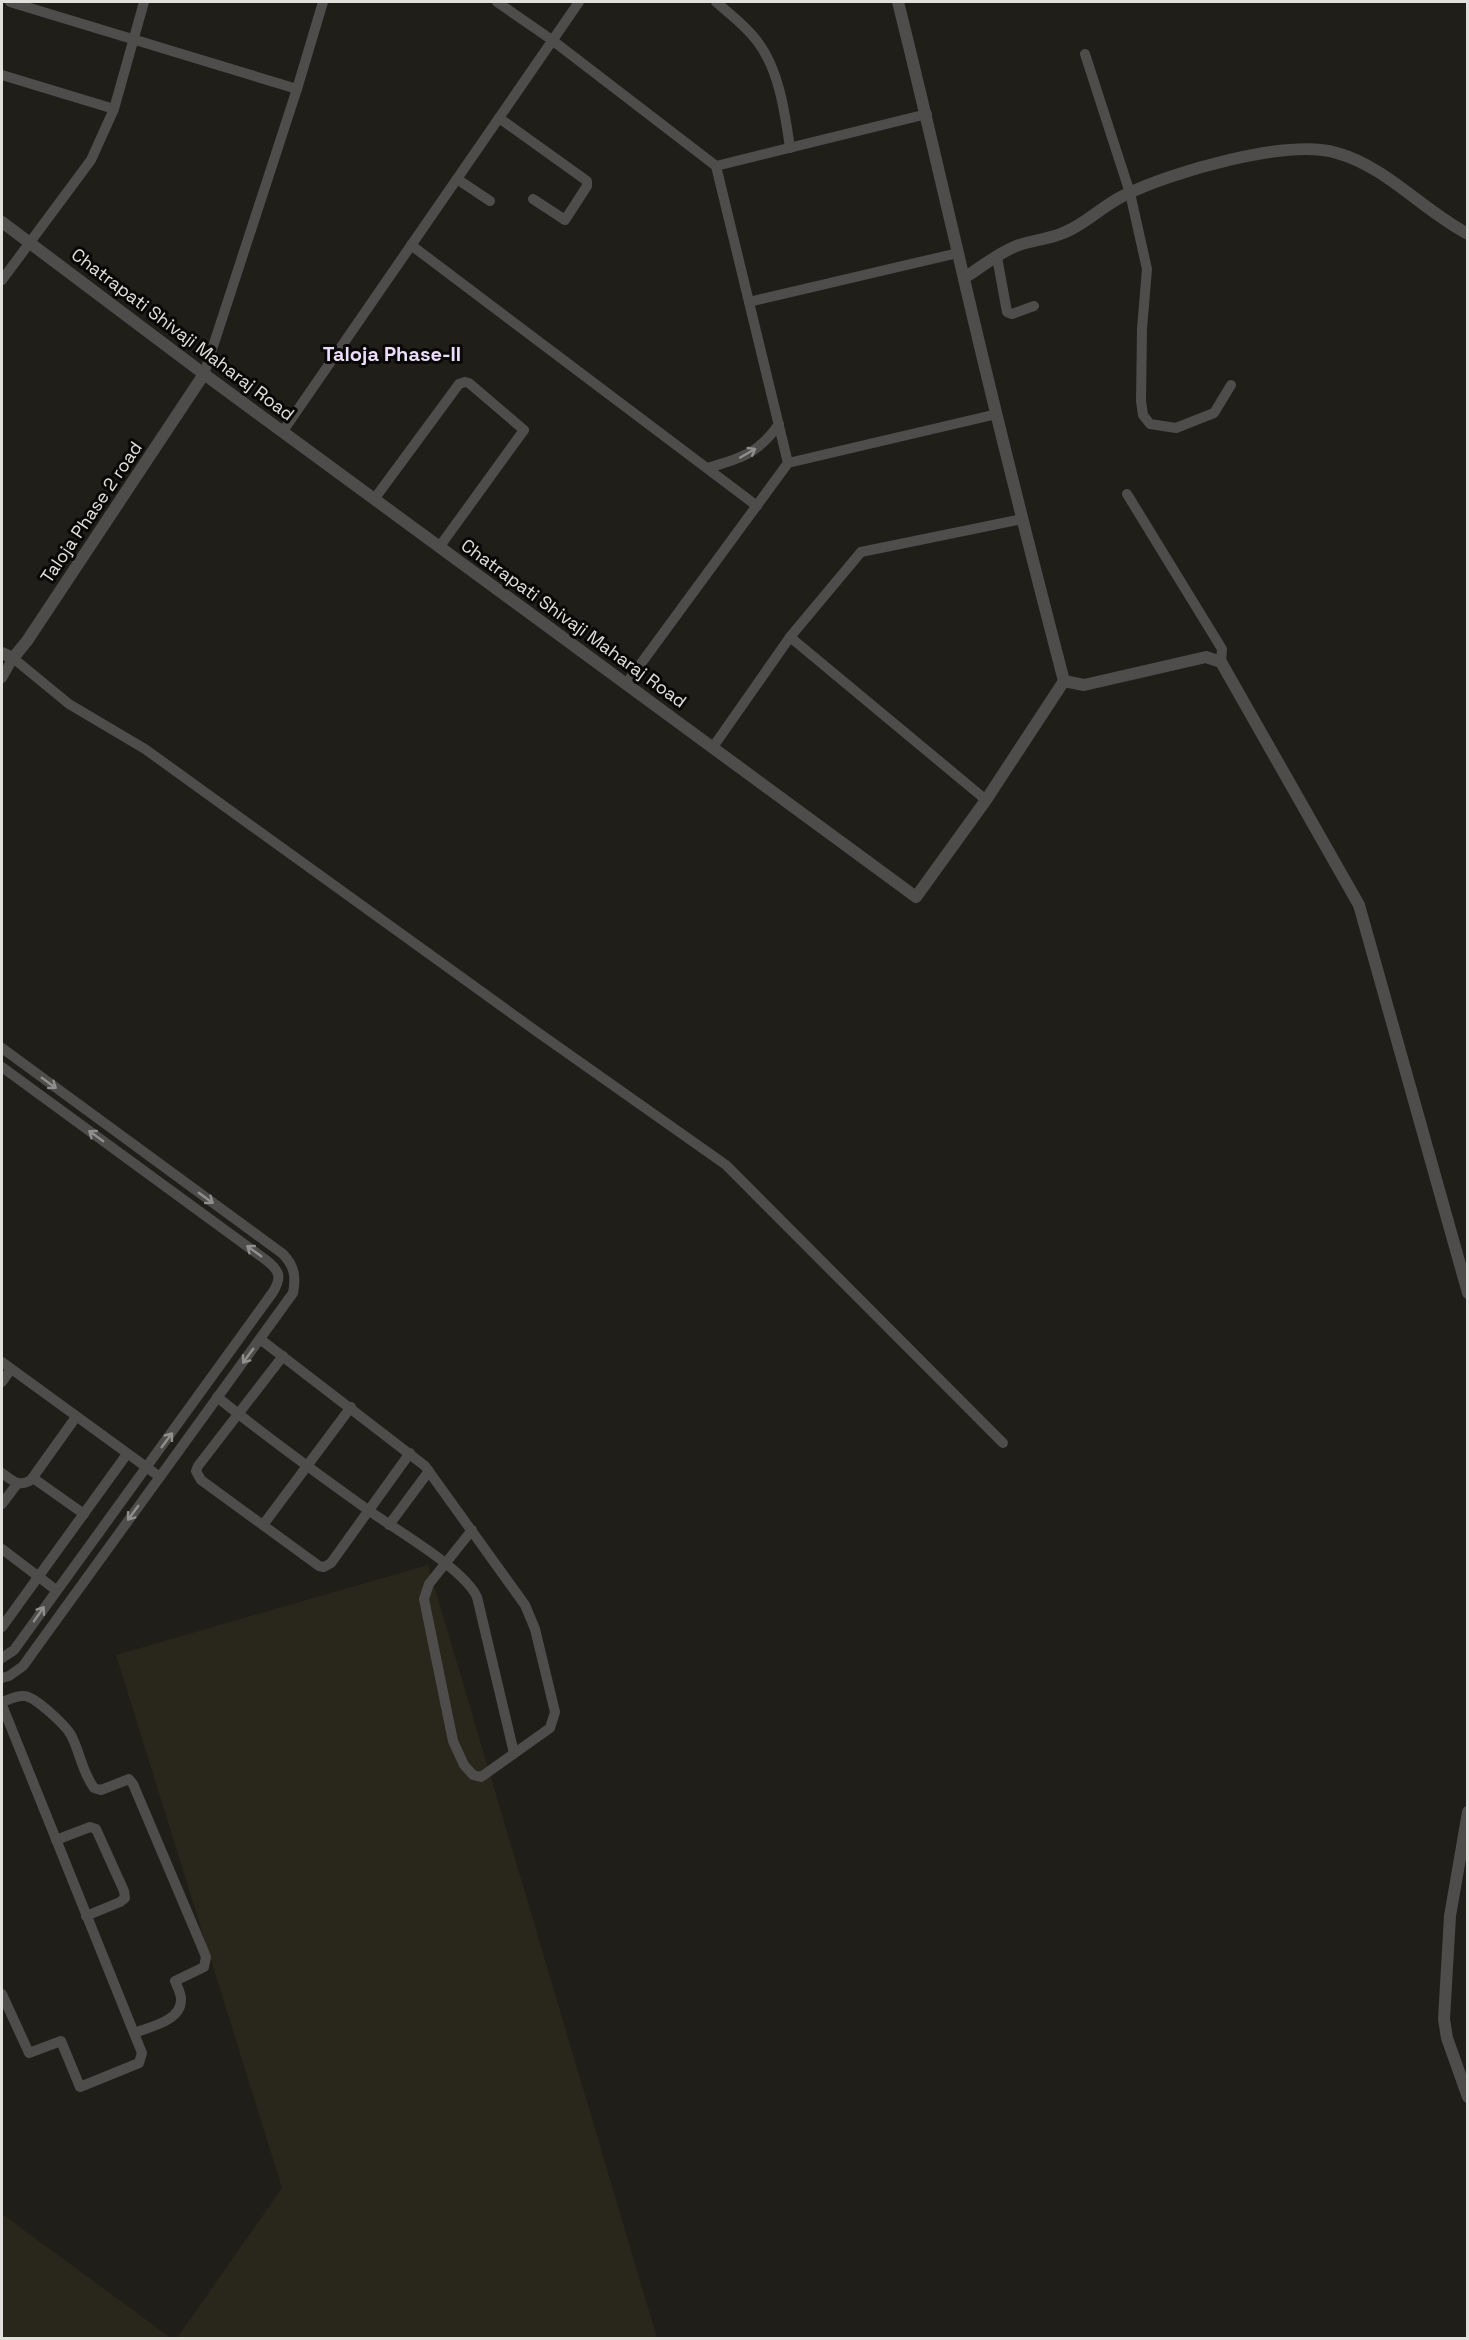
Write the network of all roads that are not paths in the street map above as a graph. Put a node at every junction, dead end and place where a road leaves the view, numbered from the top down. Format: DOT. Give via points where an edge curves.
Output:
graph roads {
  1 [pos="10,2"];
  2 [pos="144,2"];
  3 [pos="323,2"];
  4 [pos="497,2"];
  5 [pos="579,2"];
  6 [pos="716,2"];
  7 [pos="898,2"];
  8 [pos="134,38"];
  9 [pos="552,40"];
  10 [pos="1085,54"];
  11 [pos="2,75"];
  12 [pos="297,89"];
  13 [pos="114,109"];
  14 [pos="927,114"];
  15 [pos="499,118"];
  16 [pos="790,148"];
  17 [pos="716,166"];
  18 [pos="458,178"];
  19 [pos="1130,193"];
  20 [pos="533,199"];
  21 [pos="490,201"];
  22 [pos="2,222"];
  23 [pos="1467,234"];
  24 [pos="30,242"];
  25 [pos="411,245"];
  26 [pos="958,253"];
  27 [pos="997,257"];
  28 [pos="964,278"];
  29 [pos="2,280"];
  30 [pos="749,302"];
  31 [pos="1034,306"];
  32 [pos="204,374"];
  33 [pos="1230,386"];
  34 [pos="997,414"];
  35 [pos="779,424"];
  36 [pos="283,431"];
  37 [pos="788,463"];
  38 [pos="707,468"];
  39 [pos="1127,494"];
  40 [pos="375,498"];
  41 [pos="757,506"];
  42 [pos="1022,519"];
  43 [pos="440,546"];
  44 [pos="790,638"];
  45 [pos="7,655"];
  46 [pos="1221,662"];
  47 [pos="2,678"];
  48 [pos="1064,681"];
  49 [pos="626,684"];
  50 [pos="713,747"];
  51 [pos="986,800"];
  52 [pos="2,1048"];
  53 [pos="2,1067"];
  54 [pos="294,1270"];
  55 [pos="280,1275"];
  56 [pos="1467,1293"];
  57 [pos="260,1339"];
  58 [pos="283,1356"];
  59 [pos="6,1366"];
  60 [pos="2,1382"];
  61 [pos="217,1397"];
  62 [pos="351,1407"];
  63 [pos="238,1414"];
  64 [pos="76,1417"];
  65 [pos="1003,1443"];
  66 [pos="410,1453"];
  67 [pos="128,1455"];
  68 [pos="308,1466"];
  69 [pos="146,1468"];
  70 [pos="429,1471"];
  71 [pos="2,1473"];
  72 [pos="160,1477"];
  73 [pos="33,1478"];
  74 [pos="16,1484"];
  75 [pos="2,1504"];
  76 [pos="369,1510"];
  77 [pos="84,1514"];
  78 [pos="263,1525"];
  79 [pos="389,1525"];
  80 [pos="472,1530"];
  81 [pos="2,1549"];
  82 [pos="445,1563"];
  83 [pos="39,1577"];
  84 [pos="56,1590"];
  85 [pos="2,1627"];
  86 [pos="2,1658"];
  87 [pos="2,1678"];
  88 [pos="2,1704"];
  89 [pos="514,1753"];
  90 [pos="1467,1812"];
  91 [pos="56,1840"];
  92 [pos="86,1916"];
  93 [pos="2,1994"];
  94 [pos="134,2033"];
  95 [pos="1467,2097"];
  1 -- 8 [label="street"];
  2 -- 8 [label="street"];
  3 -- 12 [label="street"];
  4 -- 9 [label="street"];
  5 -- 9 [label="street"];
  6 -- 16 [label="street" via="758,41 772,68 786,115"];
  7 -- 14 [label="street"];
  8 -- 12 [label="street"];
  8 -- 13 [label="street"];
  9 -- 15 [label="street"];
  9 -- 17 [label="street"];
  10 -- 19 [label="street"];
  11 -- 13 [label="street"];
  12 -- 32 [label="street"];
  13 -- 24 [label="street" via="91,160"];
  14 -- 16 [label="street"];
  14 -- 26 [label="street"];
  15 -- 18 [label="street"];
  15 -- 20 [label="street" via="587,181 565,220"];
  16 -- 17 [label="street"];
  17 -- 30 [label="street"];
  18 -- 21 [label="street"];
  18 -- 25 [label="street"];
  19 -- 23 [label="street" via="1166,178 1261,153 1304,148 1335,152 1365,162 1444,222"];
  19 -- 27 [label="street" via="1064,233 1014,247"];
  19 -- 33 [label="street" via="1147,269 1141,376 1143,415 1150,424 1176,428 1214,413"];
  22 -- 24 [label="street, Chatrapati Shivaji Maharaj Road"];
  24 -- 29 [label="street"];
  24 -- 32 [label="street, Chatrapati Shivaji Maharaj Road"];
  25 -- 36 [label="street"];
  25 -- 38 [label="street"];
  26 -- 28 [label="street"];
  26 -- 30 [label="street"];
  27 -- 28 [label="street"];
  27 -- 31 [label="street" via="1007,312 1012,314"];
  28 -- 34 [label="street"];
  30 -- 35 [label="street"];
  32 -- 36 [label="street, Chatrapati Shivaji Maharaj Road"];
  32 -- 45 [label="street, Taloja Phase 2 road" via="83,558"];
  34 -- 37 [label="street"];
  34 -- 42 [label="street"];
  35 -- 37 [label="street"];
  38 -- 35 [label="street, one-way" via="752,453"];
  36 -- 40 [label="street, Chatrapati Shivaji Maharaj Road"];
  37 -- 41 [label="street"];
  38 -- 41 [label="street"];
  39 -- 46 [label="street" via="1222,649"];
  40 -- 43 [label="street, Chatrapati Shivaji Maharaj Road"];
  40 -- 43 [label="street" via="459,384 469,383 524,430"];
  41 -- 49 [label="street"];
  42 -- 44 [label="street" via="861,552"];
  42 -- 48 [label="street"];
  43 -- 49 [label="street, Chatrapati Shivaji Maharaj Road"];
  44 -- 50 [label="street"];
  44 -- 51 [label="street"];
  45 -- 47 [label="street"];
  45 -- 65 [label="street" via="69,704 145,750 726,1165"];
  46 -- 48 [label="street" via="1206,657 1084,685"];
  46 -- 56 [label="street" via="1359,905"];
  48 -- 51 [label="street, Chatrapati Shivaji Maharaj Road"];
  49 -- 50 [label="street, Chatrapati Shivaji Maharaj Road"];
  50 -- 51 [label="street, Chatrapati Shivaji Maharaj Road" via="916,897"];
  52 -- 54 [label="street, one-way" via="283,1254"];
  55 -- 53 [label="street, one-way" via="266,1260"];
  54 -- 55 [label="street"];
  54 -- 57 [label="street" via="293,1293"];
  69 -- 55 [label="street, one-way" via="273,1292"];
  57 -- 58 [label="street"];
  57 -- 61 [label="street, one-way"];
  58 -- 62 [label="street"];
  58 -- 63 [label="street"];
  59 -- 60 [label="street"];
  59 -- 64 [label="street"];
  61 -- 63 [label="street"];
  61 -- 72 [label="street"];
  62 -- 66 [label="street"];
  62 -- 68 [label="street"];
  63 -- 68 [label="street"];
  63 -- 78 [label="street" via="196,1471 201,1480"];
  64 -- 67 [label="street"];
  64 -- 73 [label="street"];
  66 -- 70 [label="street"];
  66 -- 76 [label="street"];
  67 -- 69 [label="street"];
  67 -- 77 [label="street"];
  68 -- 76 [label="street"];
  68 -- 78 [label="street"];
  69 -- 72 [label="street"];
  69 -- 84 [label="street"];
  70 -- 79 [label="street"];
  70 -- 80 [label="street"];
  71 -- 74 [label="street"];
  72 -- 87 [label="street, one-way" via="23,1666"];
  73 -- 74 [label="street"];
  73 -- 77 [label="street"];
  74 -- 75 [label="street"];
  76 -- 78 [label="street" via="331,1563 324,1567"];
  76 -- 79 [label="street"];
  77 -- 83 [label="street"];
  79 -- 82 [label="street"];
  80 -- 82 [label="street"];
  80 -- 89 [label="street" via="531,1616 555,1712 550,1728"];
  81 -- 83 [label="street"];
  82 -- 89 [label="street" via="469,1584 477,1597"];
  82 -- 89 [label="street" via="429,1584 424,1599 453,1741 464,1766 477,1777"];
  83 -- 84 [label="street"];
  83 -- 85 [label="street"];
  86 -- 84 [label="street, one-way" via="14,1650"];
  88 -- 91 [label="street"];
  88 -- 94 [label="street" via="23,1695 31,1697 65,1727 94,1788 101,1790 129,1779 202,1947 204,1967 175,1981 181,1998 177,2012"];
  90 -- 95 [label="street" via="1450,1916 1444,2019"];
  91 -- 92 [label="street"];
  91 -- 92 [label="street" via="90,1827 96,1829 124,1892 125,1898 120,1902"];
  92 -- 94 [label="street"];
  93 -- 94 [label="street" via="28,2053 61,2041 81,2087 139,2063 142,2053"];
}
